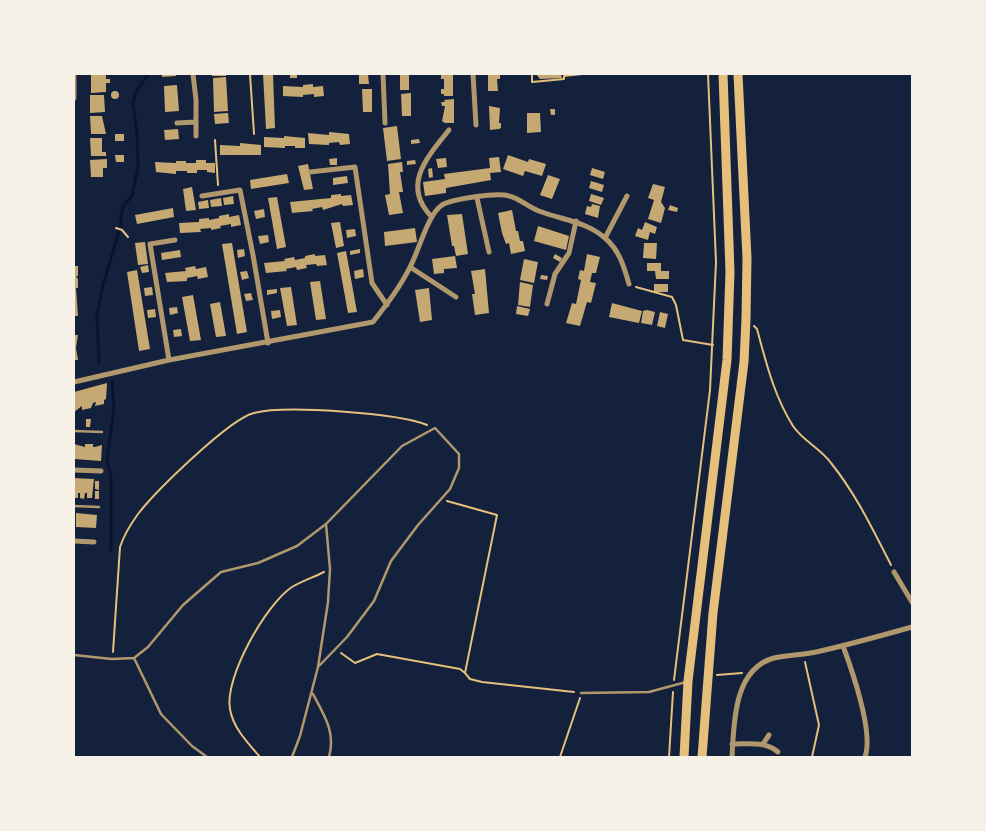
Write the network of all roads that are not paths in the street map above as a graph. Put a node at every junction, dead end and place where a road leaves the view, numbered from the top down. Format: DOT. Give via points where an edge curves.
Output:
graph roads {
  1 [pos="74,74"];
  2 [pos="193,74"];
  3 [pos="383,74"];
  4 [pos="474,74"];
  5 [pos="738,74"];
  6 [pos="721,75"];
  7 [pos="74,98"];
  8 [pos="196,122"];
  9 [pos="177,123"];
  10 [pos="385,123"];
  11 [pos="476,125"];
  12 [pos="449,130"];
  13 [pos="196,136"];
  14 [pos="310,172"];
  15 [pos="202,196"];
  16 [pos="628,196"];
  17 [pos="477,198"];
  18 [pos="431,216"];
  19 [pos="576,221"];
  20 [pos="605,238"];
  21 [pos="175,240"];
  22 [pos="489,252"];
  23 [pos="410,267"];
  24 [pos="629,284"];
  25 [pos="456,297"];
  26 [pos="547,304"];
  27 [pos="387,305"];
  28 [pos="268,342"];
  29 [pos="169,360"];
  30 [pos="74,382"];
  31 [pos="74,431"];
  32 [pos="102,432"];
  33 [pos="74,470"];
  34 [pos="100,472"];
  35 [pos="74,506"];
  36 [pos="99,507"];
  37 [pos="326,524"];
  38 [pos="74,541"];
  39 [pos="94,542"];
  40 [pos="894,572"];
  41 [pos="912,602"];
  42 [pos="912,627"];
  43 [pos="843,646"];
  44 [pos="74,655"];
  45 [pos="134,658"];
  46 [pos="318,667"];
  47 [pos="688,681"];
  48 [pos="312,692"];
  49 [pos="582,693"];
  50 [pos="769,735"];
  51 [pos="732,744"];
  52 [pos="763,744"];
  53 [pos="778,752"];
  54 [pos="207,757"];
  55 [pos="292,757"];
  56 [pos="330,757"];
  57 [pos="684,757"];
  58 [pos="702,757"];
  59 [pos="732,757"];
  60 [pos="865,757"];
  1 -- 7 [label="street"];
  2 -- 8 [label="street"];
  3 -- 10 [label="street"];
  4 -- 11 [label="street"];
  5 -- 58 [label="highway" via="747,258 744,362 713,613"];
  6 -- 47 [label="highway" via="730,272 727,360"];
  8 -- 9 [label="street"];
  8 -- 13 [label="street"];
  12 -- 18 [label="street" via="421,168 417,185 420,204"];
  14 -- 27 [label="street" via="355,167 372,283"];
  15 -- 28 [label="street" via="240,190"];
  16 -- 20 [label="street"];
  17 -- 18 [label="street" via="442,205"];
  17 -- 19 [label="street" via="510,196 539,211"];
  17 -- 22 [label="street"];
  18 -- 23 [label="street"];
  19 -- 20 [label="street"];
  19 -- 26 [label="street" via="569,253 555,274"];
  20 -- 24 [label="street" via="621,257"];
  21 -- 29 [label="street" via="150,244"];
  23 -- 25 [label="street"];
  23 -- 27 [label="street"];
  27 -- 28 [label="street" via="372,322"];
  28 -- 29 [label="street"];
  29 -- 30 [label="street"];
  31 -- 32 [label="lane"];
  33 -- 34 [label="street"];
  35 -- 36 [label="lane"];
  37 -- 45 [label="lane" via="297,546 258,563 221,572 183,605 148,647"];
  37 -- 46 [label="lane" via="330,569"];
  37 -- 46 [label="lane" via="402,446 435,428 460,454 461,460 450,489 391,561 374,601"];
  38 -- 39 [label="street"];
  40 -- 41 [label="street"];
  42 -- 43 [label="street"];
  43 -- 51 [label="street" via="773,658 761,664 744,684 736,706"];
  43 -- 60 [label="street" via="864,712"];
  44 -- 45 [label="lane"];
  45 -- 54 [label="lane" via="161,714"];
  46 -- 48 [label="lane"];
  47 -- 49 [label="lane" via="650,692"];
  47 -- 57 [label="highway"];
  48 -- 55 [label="lane"];
  48 -- 56 [label="lane" via="327,720 333,743"];
  50 -- 52 [label="street"];
  51 -- 52 [label="street"];
  51 -- 59 [label="street"];
  52 -- 53 [label="street"];
}
